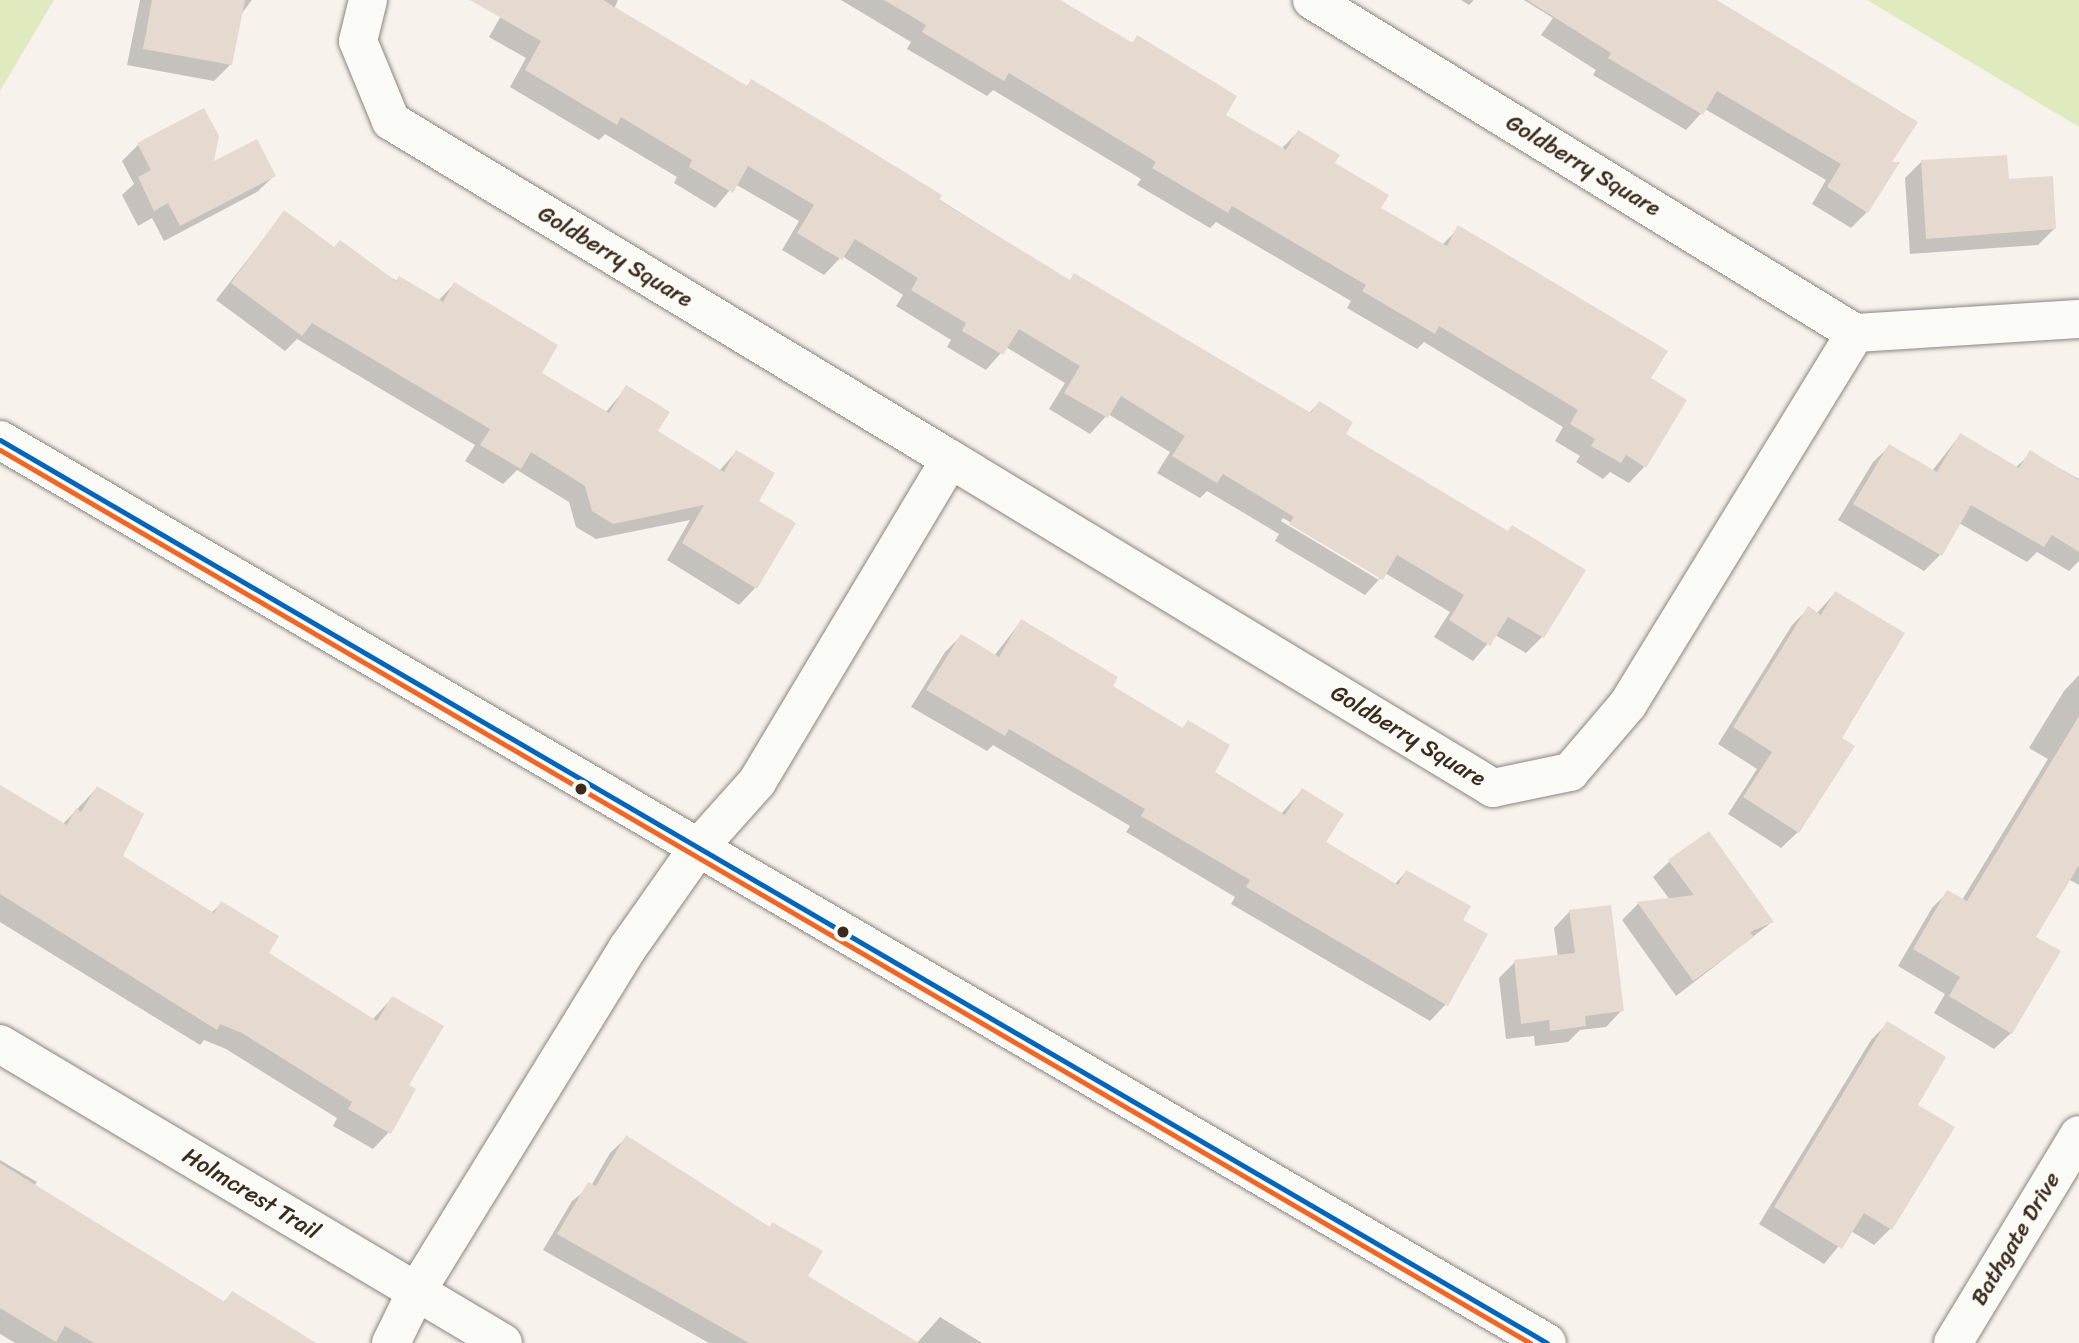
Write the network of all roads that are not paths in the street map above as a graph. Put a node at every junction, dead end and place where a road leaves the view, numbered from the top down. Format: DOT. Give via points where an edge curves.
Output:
graph roads {
  1 [pos="368,0"];
  2 [pos="1312,0"];
  3 [pos="2079,319"];
  4 [pos="1855,332"];
  5 [pos="0,440"];
  6 [pos="950,459"];
  7 [pos="698,848"];
  8 [pos="0,1044"];
  9 [pos="2079,1135"];
  10 [pos="416,1292"];
  11 [pos="391,1343"];
  12 [pos="503,1343"];
  13 [pos="1547,1343"];
  14 [pos="1953,1343"];
  1 -- 6 [label="street, Goldberry Square" via="358,41 391,121"];
  2 -- 4 [label="street, Goldberry Square"];
  3 -- 4 [label="street"];
  4 -- 6 [label="street, Goldberry Square" via="1628,704 1570,772 1493,788"];
  5 -- 7 [label="street"];
  6 -- 7 [label="street" via="757,782"];
  7 -- 10 [label="street" via="633,939"];
  7 -- 13 [label="street"];
  8 -- 10 [label="street, Holmcrest Trail"];
  9 -- 14 [label="street, Bathgate Drive"];
  10 -- 11 [label="street"];
  10 -- 12 [label="street, Holmcrest Trail"];
}
